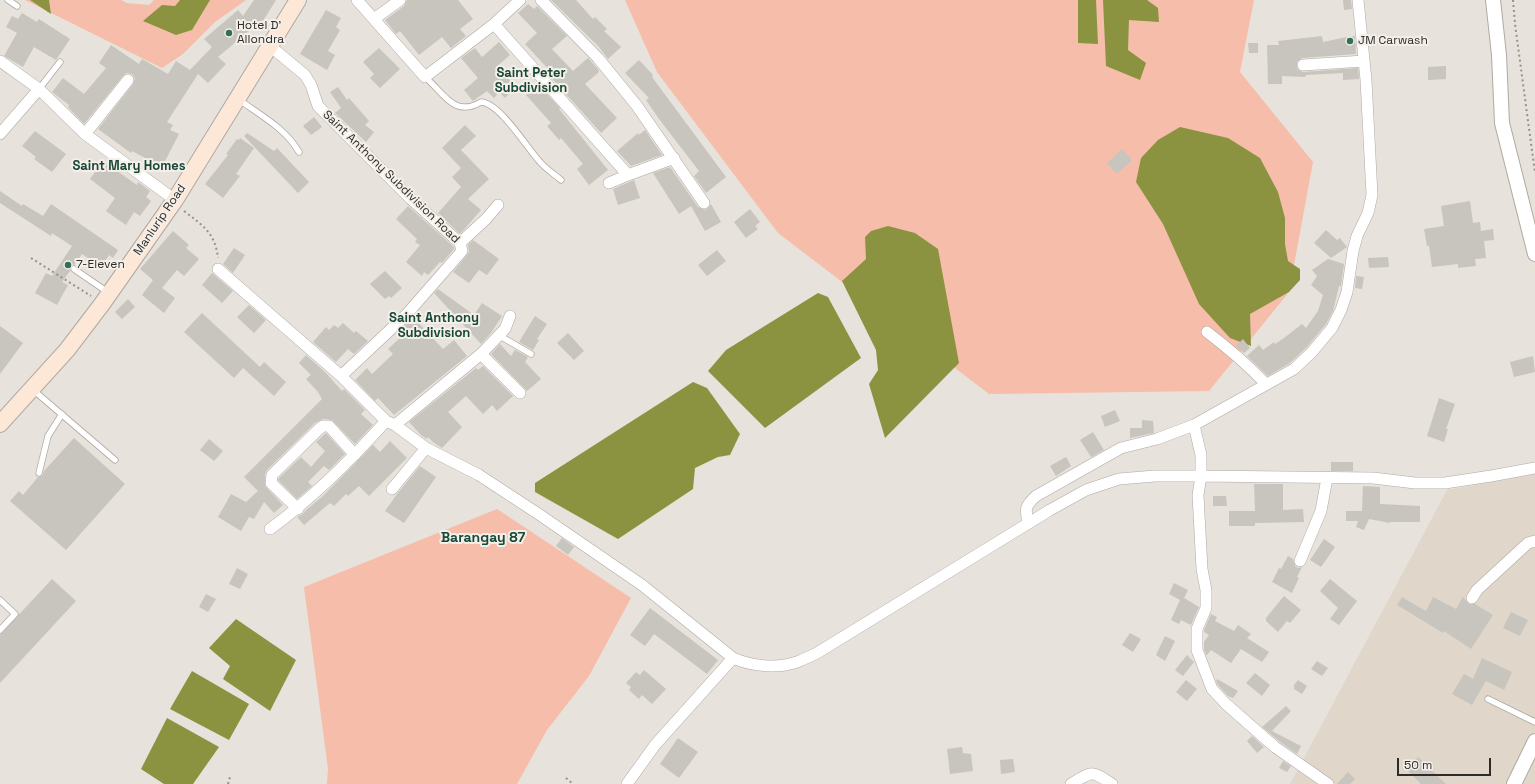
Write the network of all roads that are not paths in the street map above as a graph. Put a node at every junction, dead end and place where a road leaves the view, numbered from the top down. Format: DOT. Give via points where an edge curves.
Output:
graph roads {
  1 [pos="8,0"];
  2 [pos="298,0"];
  3 [pos="357,0"];
  4 [pos="400,0"];
  5 [pos="520,0"];
  6 [pos="541,0"];
  7 [pos="1358,0"];
  8 [pos="1494,0"];
  9 [pos="17,6"];
  10 [pos="374,19"];
  11 [pos="494,24"];
  12 [pos="270,46"];
  13 [pos="0,61"];
  14 [pos="1364,61"];
  15 [pos="60,62"];
  16 [pos="1303,65"];
  17 [pos="426,77"];
  18 [pos="128,80"];
  19 [pos="39,89"];
  20 [pos="238,98"];
  21 [pos="0,134"];
  22 [pos="85,134"];
  23 [pos="299,152"];
  24 [pos="674,158"];
  25 [pos="628,175"];
  26 [pos="561,180"];
  27 [pos="609,183"];
  28 [pos="175,200"];
  29 [pos="704,203"];
  30 [pos="498,205"];
  31 [pos="460,243"];
  32 [pos="1535,254"];
  33 [pos="74,269"];
  34 [pos="218,269"];
  35 [pos="106,298"];
  36 [pos="510,316"];
  37 [pos="1207,332"];
  38 [pos="500,336"];
  39 [pos="481,354"];
  40 [pos="531,354"];
  41 [pos="341,376"];
  42 [pos="1266,384"];
  43 [pos="32,389"];
  44 [pos="520,393"];
  45 [pos="62,414"];
  46 [pos="390,423"];
  47 [pos="0,424"];
  48 [pos="1194,425"];
  49 [pos="426,448"];
  50 [pos="355,455"];
  51 [pos="115,460"];
  52 [pos="1535,468"];
  53 [pos="39,474"];
  54 [pos="1201,476"];
  55 [pos="1327,478"];
  56 [pos="392,489"];
  57 [pos="298,509"];
  58 [pos="1028,523"];
  59 [pos="270,529"];
  60 [pos="1535,541"];
  61 [pos="1300,561"];
  62 [pos="1472,598"];
  63 [pos="0,600"];
  64 [pos="0,630"];
  65 [pos="733,658"];
  66 [pos="1488,699"];
  67 [pos="1535,722"];
  68 [pos="1535,741"];
  69 [pos="627,784"];
  70 [pos="1072,784"];
  71 [pos="1112,784"];
  72 [pos="1328,784"];
  73 [pos="1514,784"];
  1 -- 9 [label="lane"];
  2 -- 12 [label="main road, Manlurip Road"];
  3 -- 10 [label="street"];
  4 -- 10 [label="street"];
  5 -- 11 [label="street"];
  6 -- 24 [label="street" via="598,58 637,106"];
  7 -- 14 [label="street"];
  8 -- 32 [label="street" via="1502,123"];
  10 -- 17 [label="street"];
  11 -- 17 [label="street"];
  11 -- 25 [label="street"];
  12 -- 20 [label="main road, Manlurip Road"];
  12 -- 31 [label="street, Saint Anthony Subdivision Road" via="305,75 318,106 411,199"];
  13 -- 19 [label="street"];
  14 -- 16 [label="street"];
  14 -- 42 [label="street" via="1372,194 1368,213 1353,251 1348,292 1332,328 1312,352 1294,369"];
  15 -- 19 [label="lane"];
  17 -- 26 [label="lane" via="453,104 460,107 472,107 481,102 489,104 516,130 540,163"];
  18 -- 22 [label="street"];
  19 -- 21 [label="street"];
  19 -- 22 [label="street"];
  20 -- 23 [label="lane" via="283,131"];
  20 -- 28 [label="main road, Manlurip Road"];
  22 -- 28 [label="street"];
  24 -- 25 [label="street"];
  24 -- 29 [label="street"];
  25 -- 27 [label="street"];
  28 -- 35 [label="main road, Manlurip Road"];
  30 -- 31 [label="street"];
  31 -- 41 [label="street, Saint Anthony Subdivision Road" via="462,250 406,315"];
  33 -- 35 [label="lane"];
  34 -- 41 [label="street"];
  35 -- 43 [label="main road, Manlurip Road" via="67,350"];
  36 -- 38 [label="street"];
  37 -- 42 [label="street" via="1248,365"];
  38 -- 39 [label="street"];
  38 -- 40 [label="lane"];
  39 -- 44 [label="street"];
  39 -- 46 [label="street"];
  41 -- 46 [label="street"];
  42 -- 48 [label="street"];
  43 -- 45 [label="lane"];
  43 -- 47 [label="main road, Manlurip Road"];
  45 -- 51 [label="lane"];
  45 -- 53 [label="lane" via="48,436"];
  46 -- 49 [label="street"];
  46 -- 50 [label="street"];
  48 -- 54 [label="street" via="1201,455"];
  48 -- 58 [label="street" via="1157,439 1121,448 1036,496 1028,503"];
  49 -- 56 [label="street"];
  49 -- 65 [label="street" via="479,475 540,515 642,585"];
  50 -- 57 [label="street"];
  50 -- 57 [label="street" via="329,426 319,429 272,475 271,483"];
  52 -- 55 [label="street" via="1445,483"];
  54 -- 55 [label="street"];
  54 -- 58 [label="street" via="1119,479 1086,490"];
  54 -- 72 [label="street" via="1198,495 1206,608 1197,629 1197,650 1212,689 1275,747"];
  55 -- 61 [label="street" via="1321,511"];
  57 -- 59 [label="street"];
  58 -- 65 [label="street" via="817,653 796,662 778,665 744,663"];
  60 -- 62 [label="street" via="1528,543 1477,590"];
  63 -- 64 [label="lane" via="15,614"];
  65 -- 69 [label="street" via="655,745"];
  66 -- 67 [label="lane"];
  68 -- 73 [label="street"];
  70 -- 71 [label="street" via="1089,774 1097,774"];
}
